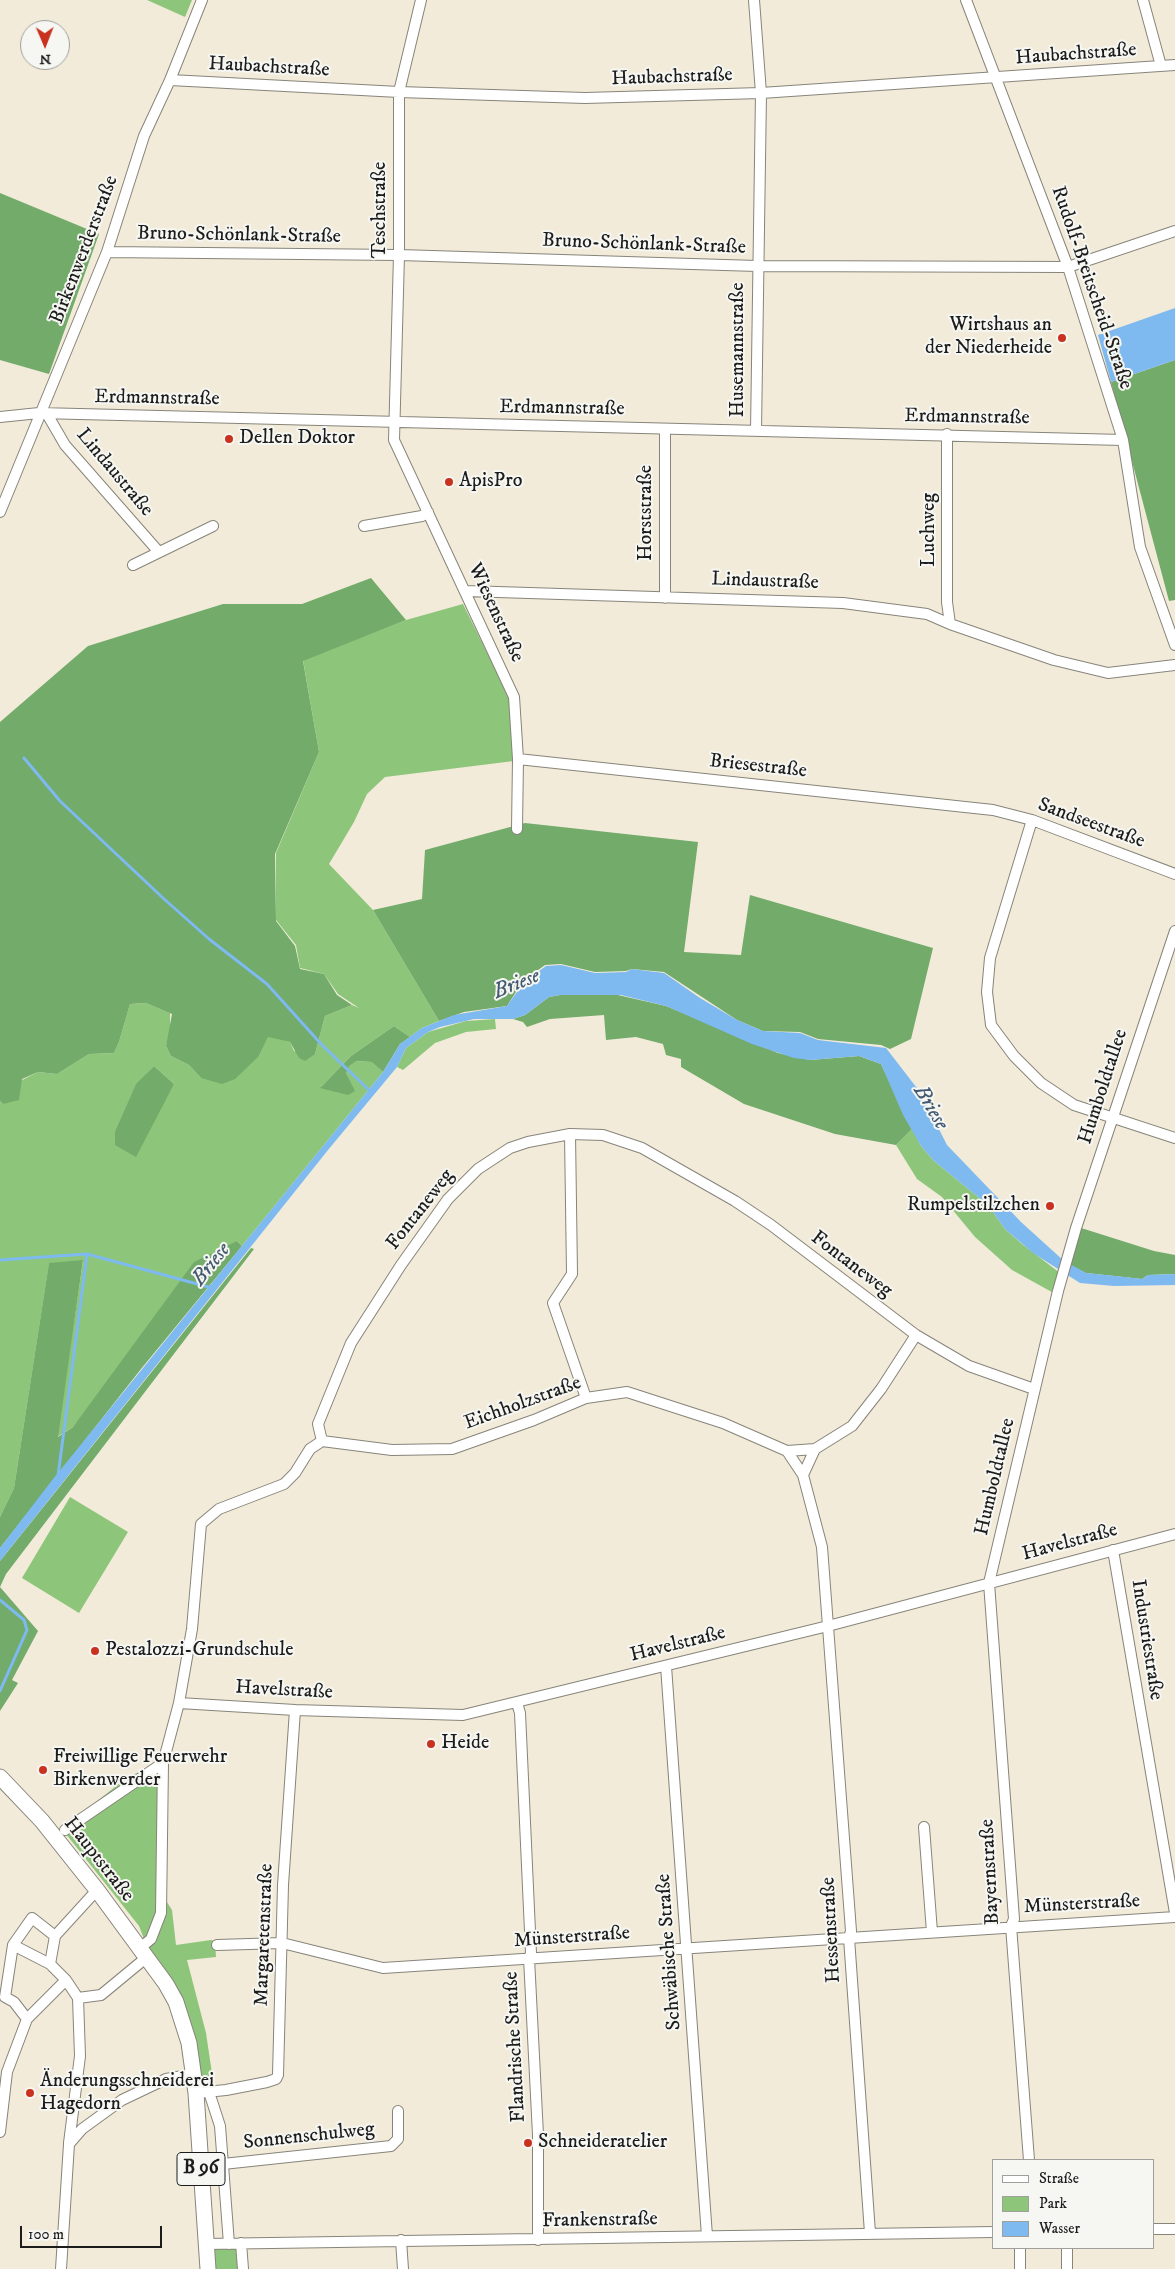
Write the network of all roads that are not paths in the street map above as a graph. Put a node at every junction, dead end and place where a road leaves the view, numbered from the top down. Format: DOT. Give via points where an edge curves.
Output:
graph roads {
  1 [pos="202,0"];
  2 [pos="421,0"];
  3 [pos="754,0"];
  4 [pos="966,0"];
  5 [pos="1143,0"];
  6 [pos="1175,65"];
  7 [pos="1161,66"];
  8 [pos="998,78"];
  9 [pos="170,80"];
  10 [pos="399,92"];
  11 [pos="761,93"];
  12 [pos="1175,231"];
  13 [pos="107,252"];
  14 [pos="398,255"];
  15 [pos="757,266"];
  16 [pos="1068,266"];
  17 [pos="43,414"];
  18 [pos="0,417"];
  19 [pos="394,422"];
  20 [pos="665,429"];
  21 [pos="756,432"];
  22 [pos="947,434"];
  23 [pos="1123,440"];
  24 [pos="0,512"];
  25 [pos="428,512"];
  26 [pos="213,526"];
  27 [pos="364,526"];
  28 [pos="158,551"];
  29 [pos="133,565"];
  30 [pos="466,591"];
  31 [pos="665,598"];
  32 [pos="950,624"];
  33 [pos="1175,645"];
  34 [pos="1175,665"];
  35 [pos="518,760"];
  36 [pos="993,810"];
  37 [pos="1032,820"];
  38 [pos="517,829"];
  39 [pos="1175,874"];
  40 [pos="1175,932"];
  41 [pos="1112,1119"];
  42 [pos="570,1134"];
  43 [pos="1175,1138"];
  44 [pos="916,1335"];
  45 [pos="1034,1390"];
  46 [pos="586,1398"];
  47 [pos="322,1441"];
  48 [pos="815,1449"];
  49 [pos="787,1452"];
  50 [pos="803,1475"];
  51 [pos="1175,1534"];
  52 [pos="1113,1550"];
  53 [pos="989,1583"];
  54 [pos="828,1626"];
  55 [pos="666,1666"];
  56 [pos="179,1703"];
  57 [pos="518,1703"];
  58 [pos="295,1710"];
  59 [pos="162,1763"];
  60 [pos="0,1776"];
  61 [pos="924,1827"];
  62 [pos="65,1830"];
  63 [pos="1170,1864"];
  64 [pos="97,1890"];
  65 [pos="1175,1913"];
  66 [pos="1175,1917"];
  67 [pos="1011,1926"];
  68 [pos="932,1932"];
  69 [pos="55,1936"];
  70 [pos="848,1938"];
  71 [pos="282,1942"];
  72 [pos="13,1945"];
  73 [pos="217,1945"];
  74 [pos="688,1949"];
  75 [pos="143,1953"];
  76 [pos="528,1958"];
  77 [pos="50,1964"];
  78 [pos="66,1980"];
  79 [pos="78,1998"];
  80 [pos="28,2019"];
  81 [pos="194,2074"];
  82 [pos="203,2092"];
  83 [pos="398,2111"];
  84 [pos="0,2132"];
  85 [pos="69,2144"];
  86 [pos="1028,2159"];
  87 [pos="223,2164"];
  88 [pos="1155,2229"];
  89 [pos="1175,2229"];
  90 [pos="992,2232"];
  91 [pos="870,2233"];
  92 [pos="707,2236"];
  93 [pos="401,2240"];
  94 [pos="538,2240"];
  95 [pos="241,2243"];
  96 [pos="206,2244"];
  97 [pos="229,2244"];
  98 [pos="1020,2249"];
  99 [pos="1067,2249"];
  100 [pos="61,2269"];
  101 [pos="208,2269"];
  102 [pos="243,2269"];
  103 [pos="403,2269"];
  104 [pos="1020,2269"];
  105 [pos="1067,2269"];
  1 -- 9 [label="street, Birkenwerderstraße"];
  2 -- 10 [label="street, Teschstraße"];
  3 -- 11 [label="street, Husemannstraße"];
  4 -- 8 [label="street, Rudolf-Breitscheid-Straße"];
  5 -- 7 [label="street"];
  6 -- 7 [label="street, Haubachstraße"];
  7 -- 8 [label="street, Haubachstraße"];
  8 -- 11 [label="street, Haubachstraße"];
  8 -- 16 [label="street, Rudolf-Breitscheid-Straße"];
  9 -- 10 [label="street, Haubachstraße"];
  9 -- 13 [label="street, Birkenwerderstraße" via="144,136"];
  10 -- 11 [label="street, Haubachstraße" via="585,98"];
  10 -- 14 [label="street, Teschstraße"];
  11 -- 15 [label="street, Husemannstraße"];
  12 -- 16 [label="street, Bruno-Schönlank-Straße"];
  13 -- 14 [label="street, Bruno-Schönlank-Straße"];
  13 -- 17 [label="street, Birkenwerderstraße"];
  14 -- 15 [label="street, Bruno-Schönlank-Straße"];
  14 -- 19 [label="street, Teschstraße"];
  15 -- 16 [label="street, Bruno-Schönlank-Straße"];
  15 -- 21 [label="street, Husemannstraße"];
  16 -- 23 [label="street, Rudolf-Breitscheid-Straße"];
  17 -- 18 [label="street, Erdmannstraße"];
  17 -- 19 [label="street, Erdmannstraße"];
  17 -- 24 [label="street, Birkenwerderstraße"];
  17 -- 28 [label="street, Lindaustraße" via="65,445"];
  19 -- 20 [label="street, Erdmannstraße"];
  19 -- 25 [label="street, Wiesenstraße" via="394,440"];
  20 -- 21 [label="street, Erdmannstraße"];
  20 -- 31 [label="street, Horststraße"];
  21 -- 22 [label="street, Erdmannstraße"];
  22 -- 23 [label="street, Erdmannstraße"];
  22 -- 32 [label="street, Luchweg" via="947,602"];
  23 -- 33 [label="street, Rudolf-Breitscheid-Straße" via="1140,547"];
  25 -- 27 [label="street" via="422,516"];
  25 -- 30 [label="street, Wiesenstraße"];
  26 -- 28 [label="street"];
  28 -- 29 [label="street"];
  30 -- 31 [label="street, Lindaustraße"];
  30 -- 35 [label="street, Wiesenstraße" via="514,697"];
  31 -- 32 [label="street, Lindaustraße" via="757,598 843,603 927,614"];
  32 -- 34 [label="street, Lindaustraße" via="1054,660 1108,673"];
  35 -- 36 [label="street, Briesestraße"];
  35 -- 38 [label="street, Wiesenstraße"];
  36 -- 37 [label="street, Sandseestraße"];
  37 -- 39 [label="street, Sandseestraße"];
  37 -- 41 [label="street" via="990,958 987,992 992,1025 1014,1056 1041,1083 1074,1105"];
  40 -- 41 [label="street, Humboldtallee"];
  41 -- 43 [label="street"];
  41 -- 45 [label="street, Humboldtallee" via="1068,1254"];
  42 -- 44 [label="street, Fontaneweg" via="603,1135 642,1148 735,1201"];
  42 -- 46 [label="street" via="572,1274 553,1303"];
  42 -- 47 [label="street, Fontaneweg" via="510,1148 478,1169 453,1194 401,1265 351,1343 318,1424"];
  44 -- 45 [label="street, Fontaneweg" via="969,1366"];
  44 -- 48 [label="street" via="852,1426"];
  45 -- 53 [label="street, Humboldtallee"];
  46 -- 47 [label="street, Eichholzstraße" via="452,1449 392,1450"];
  46 -- 49 [label="street, Eichholzstraße" via="627,1392 722,1423"];
  47 -- 56 [label="street" via="310,1449 284,1484 219,1509 201,1524 192,1629"];
  48 -- 49 [label="street"];
  48 -- 50 [label="street"];
  49 -- 50 [label="street"];
  50 -- 54 [label="street" via="822,1547"];
  51 -- 52 [label="street, Havelstraße"];
  52 -- 53 [label="street, Havelstraße"];
  52 -- 63 [label="street, Industriestraße"];
  53 -- 54 [label="street, Havelstraße"];
  53 -- 67 [label="street, Bayernstraße" via="1014,1918"];
  54 -- 55 [label="street, Havelstraße"];
  54 -- 70 [label="street, Hessenstraße" via="851,1931"];
  55 -- 57 [label="street, Havelstraße"];
  55 -- 74 [label="street, Schwäbische Straße"];
  56 -- 58 [label="street, Havelstraße"];
  56 -- 59 [label="street, Hauptstraße"];
  57 -- 58 [label="street, Havelstraße" via="464,1715"];
  57 -- 76 [label="street, Flandrische Straße" via="531,1953"];
  58 -- 71 [label="street, Margaretenstraße"];
  59 -- 62 [label="street, Hauptstraße"];
  59 -- 75 [label="street, Hauptstraße" via="161,1913"];
  60 -- 64 [label="main road, Hauptstraße / B 96" via="42,1821"];
  61 -- 68 [label="street"];
  63 -- 65 [label="street, Industriestraße"];
  64 -- 69 [label="street"];
  64 -- 75 [label="main road, Hauptstraße / B 96"];
  66 -- 67 [label="street, Münsterstraße"];
  67 -- 68 [label="street, Münsterstraße"];
  67 -- 86 [label="street, Bayernstraße"];
  68 -- 70 [label="street, Münsterstraße"];
  69 -- 72 [label="street" via="32,1918"];
  69 -- 77 [label="street"];
  70 -- 74 [label="street, Münsterstraße"];
  70 -- 91 [label="street, Hessenstraße"];
  71 -- 73 [label="street, Münsterstraße"];
  71 -- 76 [label="street, Münsterstraße" via="383,1968"];
  71 -- 82 [label="street, Margaretenstraße" via="276,2079"];
  72 -- 77 [label="street"];
  72 -- 80 [label="street" via="5,1997 14,2002"];
  74 -- 76 [label="street, Münsterstraße"];
  74 -- 92 [label="street, Schwäbische Straße"];
  75 -- 79 [label="street" via="101,1995"];
  75 -- 81 [label="main road, Hauptstraße / B 96" via="176,2002 186,2030"];
  76 -- 94 [label="street, Flandrische Straße" via="538,2134"];
  77 -- 78 [label="street"];
  78 -- 79 [label="street"];
  78 -- 80 [label="street"];
  79 -- 85 [label="street" via="80,2056"];
  80 -- 84 [label="street" via="7,2072"];
  81 -- 82 [label="main road, Hauptstraße / B 96"];
  81 -- 85 [label="street" via="166,2079 122,2100 82,2129"];
  82 -- 87 [label="street, Hauptstraße" via="218,2118"];
  82 -- 96 [label="main road, Hauptstraße / B 96"];
  83 -- 87 [label="street, Sonnenschulweg" via="398,2138 391,2146"];
  85 -- 100 [label="street"];
  87 -- 97 [label="street, Hauptstraße"];
  88 -- 89 [label="street"];
  90 -- 91 [label="street, Frankenstraße"];
  91 -- 92 [label="street, Frankenstraße"];
  92 -- 94 [label="street, Frankenstraße"];
  93 -- 94 [label="street, Frankenstraße"];
  93 -- 95 [label="street, Frankenstraße"];
  93 -- 103 [label="street"];
  95 -- 97 [label="street, Frankenstraße"];
  95 -- 102 [label="street"];
  96 -- 97 [label="street, Frankenstraße"];
  96 -- 101 [label="main road, Hauptstraße / B 96"];
  98 -- 104 [label="street"];
  99 -- 105 [label="street"];
}
